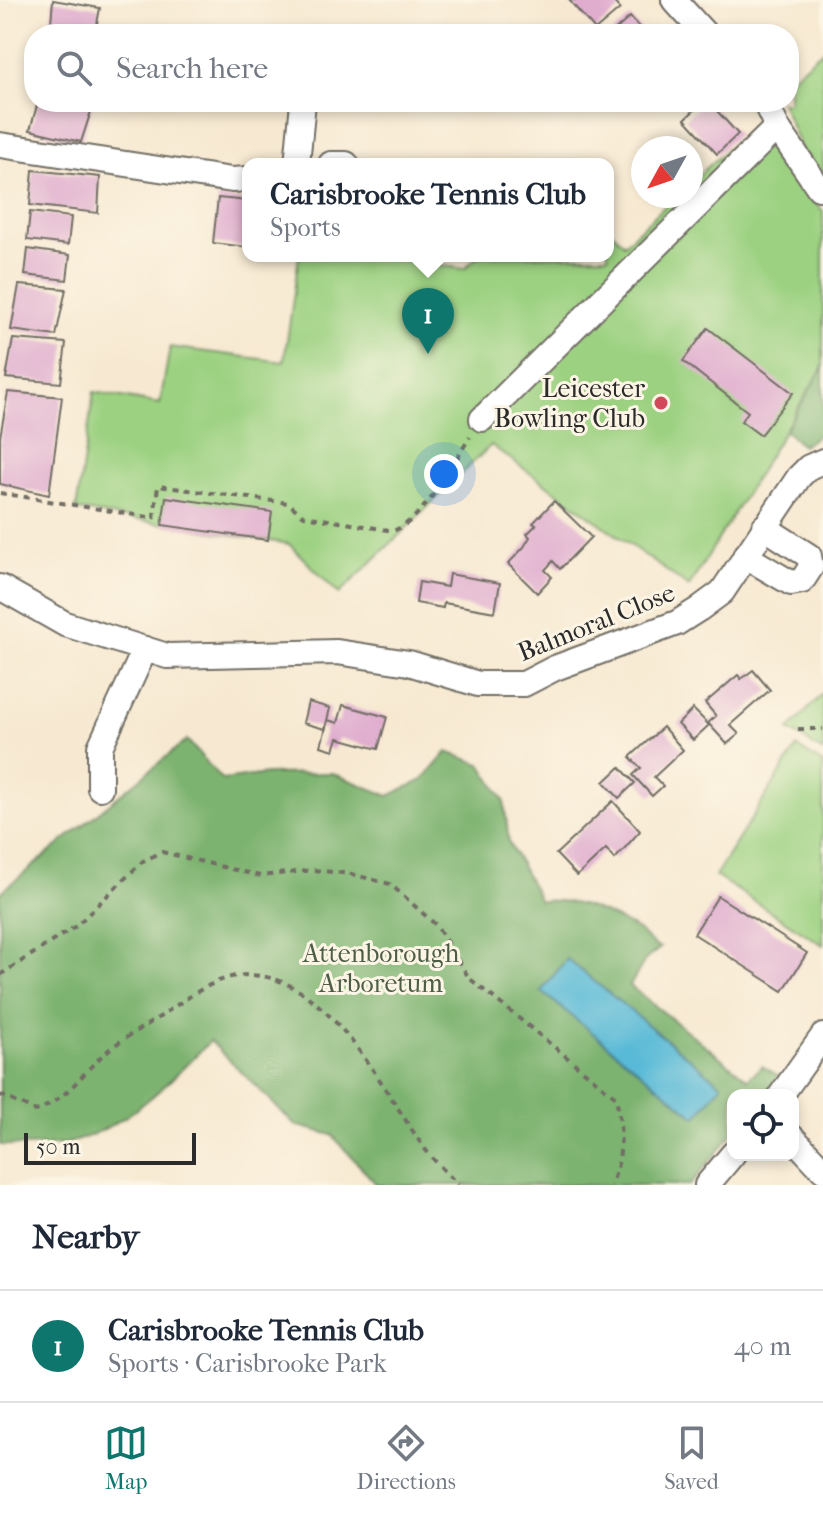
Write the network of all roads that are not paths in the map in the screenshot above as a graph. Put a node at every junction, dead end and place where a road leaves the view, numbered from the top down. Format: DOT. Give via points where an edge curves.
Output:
graph roads {
  1 [pos="674,0"];
  2 [pos="696,24"];
  3 [pos="302,112"];
  4 [pos="771,113"];
  5 [pos="0,145"];
  6 [pos="298,158"];
  7 [pos="242,179"];
  8 [pos="819,188"];
  9 [pos="482,419"];
  10 [pos="823,461"];
  11 [pos="764,527"];
  12 [pos="745,556"];
  13 [pos="0,587"];
  14 [pos="145,649"];
  15 [pos="100,788"];
  16 [pos="823,1036"];
  17 [pos="785,1089"];
  18 [pos="799,1144"];
  19 [pos="727,1161"];
  20 [pos="823,1170"];
  21 [pos="707,1185"];
  1 -- 2 [label="street"];
  3 -- 6 [label="street"];
  4 -- 8 [label="street"];
  4 -- 9 [label="street"];
  5 -- 7 [label="street"];
  10 -- 11 [label="street, Balmoral Close" via="799,477"];
  11 -- 12 [label="street, Balmoral Close"];
  11 -- 12 [label="street" via="809,556 811,567 802,581 791,583"];
  12 -- 14 [label="street, Balmoral Close" via="722,592 677,623 524,684 478,684 409,663 337,652 167,656"];
  13 -- 14 [label="street, Balmoral Close" via="65,624"];
  14 -- 15 [label="street" via="100,747"];
  16 -- 17 [label="street"];
  18 -- 20 [label="street"];
  19 -- 21 [label="street"];
}
